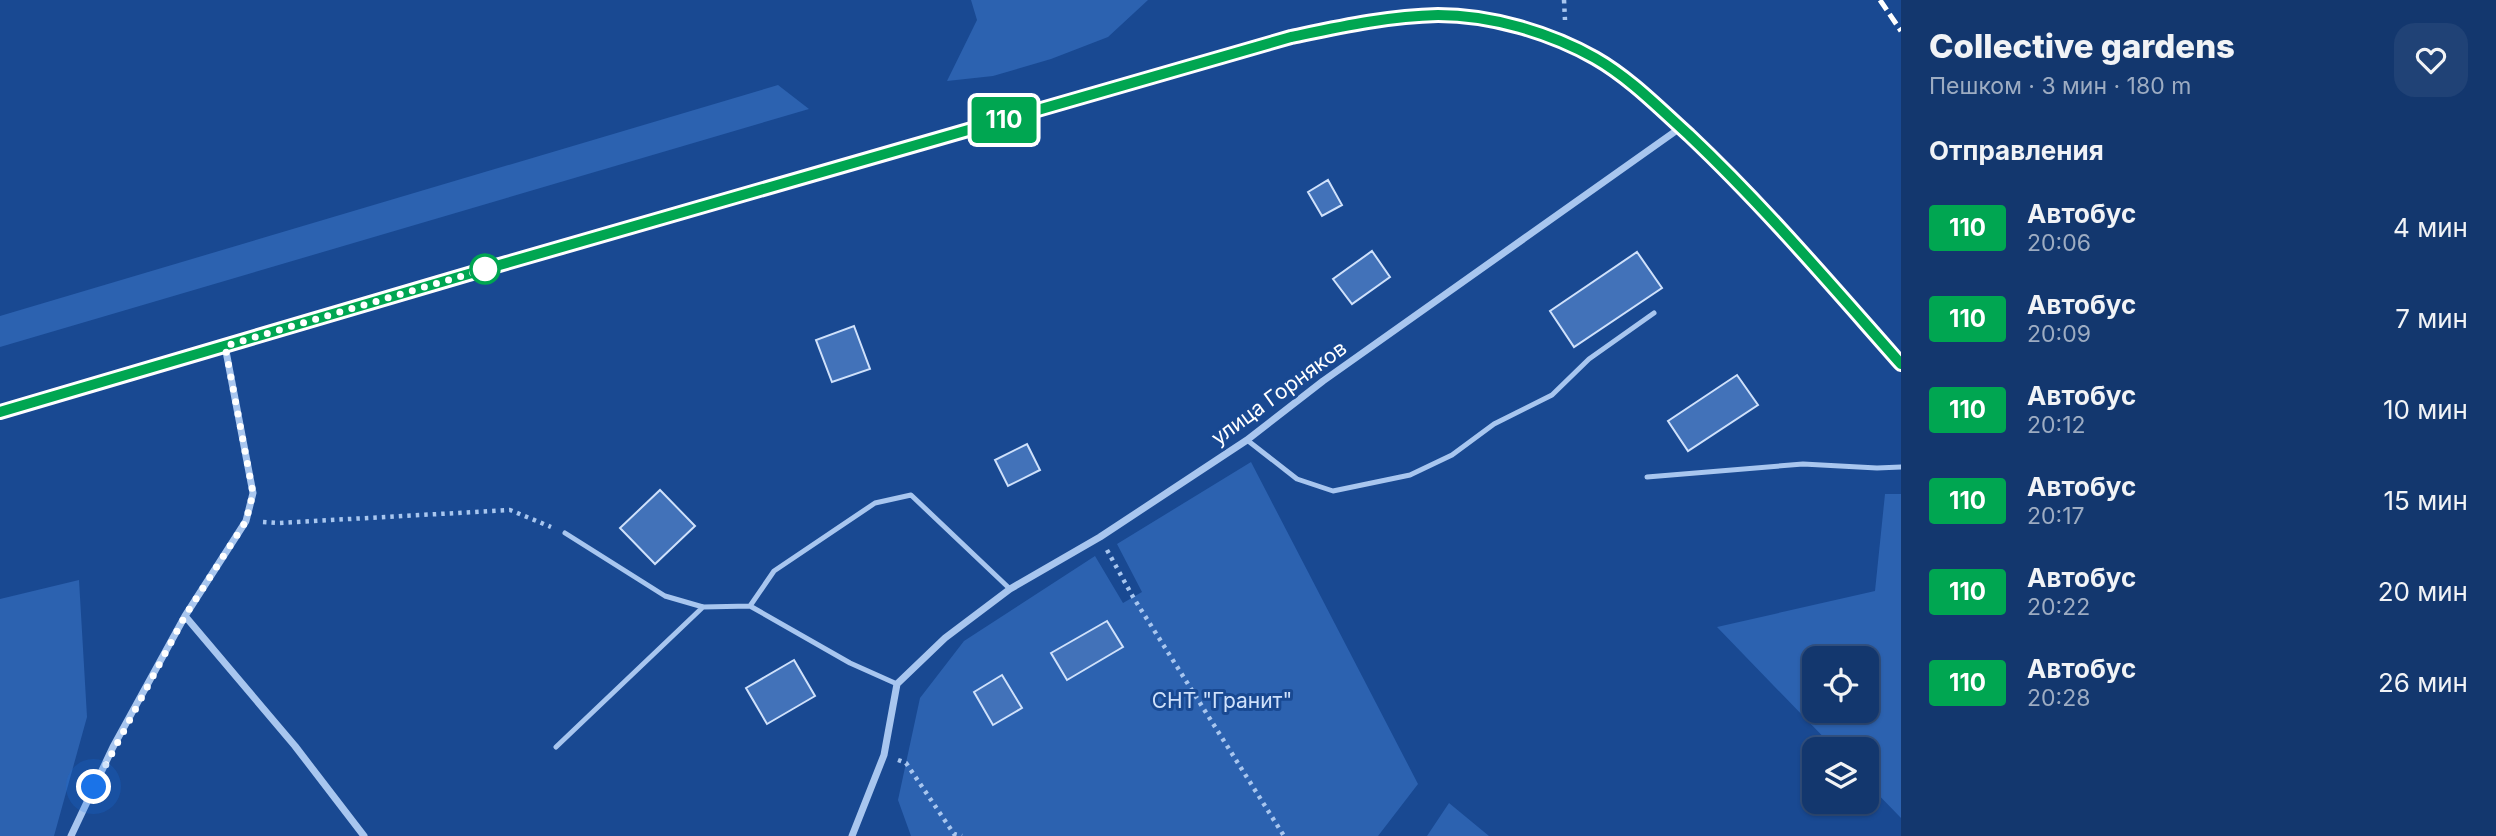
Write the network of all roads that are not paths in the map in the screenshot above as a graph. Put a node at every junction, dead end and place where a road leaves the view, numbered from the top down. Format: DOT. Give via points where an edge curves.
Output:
graph roads {
  1 [pos="1680,127"];
  2 [pos="1654,313"];
  3 [pos="225,346"];
  4 [pos="1901,364"];
  5 [pos="0,412"];
  6 [pos="1247,440"];
  7 [pos="1901,467"];
  8 [pos="1647,477"];
  9 [pos="565,533"];
  10 [pos="1010,589"];
  11 [pos="750,606"];
  12 [pos="703,607"];
  13 [pos="185,616"];
  14 [pos="897,684"];
  15 [pos="556,747"];
  16 [pos="71,836"];
  17 [pos="364,836"];
  18 [pos="852,836"];
  1 -- 3 [label="main road" via="1594,58 1529,30 1439,15 1352,24 1291,37"];
  1 -- 4 [label="main road" via="1776,222"];
  1 -- 6 [label="street, улица Горняков"];
  2 -- 6 [label="lane" via="1589,359 1552,395 1410,475 1332,491 1297,479"];
  3 -- 5 [label="main road"];
  3 -- 13 [label="street" via="253,493 246,521"];
  6 -- 10 [label="street, улица Горняков" via="1100,537"];
  7 -- 8 [label="lane" via="1803,464"];
  9 -- 12 [label="lane" via="665,596"];
  10 -- 11 [label="lane" via="911,495 875,503 774,571"];
  10 -- 14 [label="street, улица Горняков" via="945,638"];
  11 -- 12 [label="lane"];
  11 -- 14 [label="lane"];
  12 -- 15 [label="lane"];
  13 -- 16 [label="street" via="113,747"];
  13 -- 17 [label="street"];
  14 -- 18 [label="street" via="884,755"];
}
